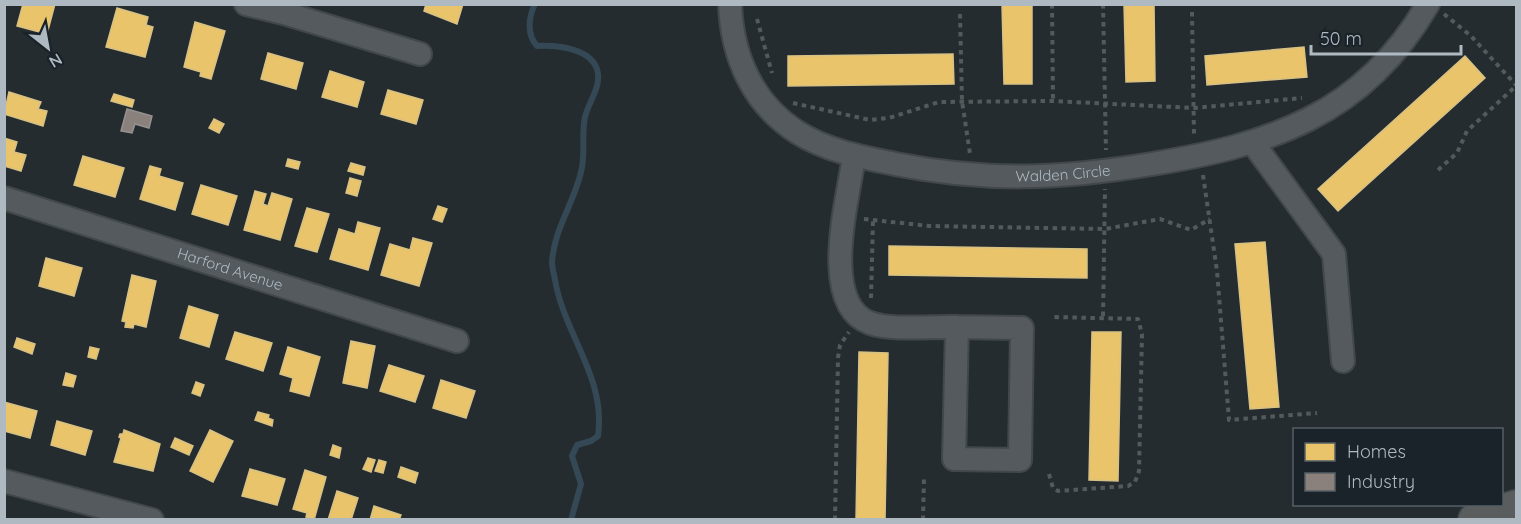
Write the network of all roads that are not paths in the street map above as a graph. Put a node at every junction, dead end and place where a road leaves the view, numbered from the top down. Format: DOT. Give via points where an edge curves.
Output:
graph roads {
  1 [pos="246,4"];
  2 [pos="730,4"];
  3 [pos="1433,7"];
  4 [pos="420,54"];
  5 [pos="1253,143"];
  6 [pos="855,156"];
  7 [pos="4,198"];
  8 [pos="957,327"];
  9 [pos="457,340"];
  10 [pos="1343,361"];
  11 [pos="4,481"];
  12 [pos="1492,506"];
  13 [pos="1516,507"];
  14 [pos="152,519"];
  15 [pos="1458,519"];
  16 [pos="1475,519"];
  1 -- 4 [label="street"];
  2 -- 6 [label="street, Walden Circle" via="740,63 770,109 812,141"];
  3 -- 5 [label="street, Walden Circle" via="1365,83 1309,119"];
  5 -- 6 [label="street, Walden Circle" via="1197,157 1033,178 957,174"];
  5 -- 10 [label="street" via="1334,254"];
  6 -- 8 [label="street" via="839,268 848,300 858,315 871,323"];
  7 -- 9 [label="street, Harford Avenue"];
  8 -- 8 [label="street" via="954,459 1020,460 1022,328"];
  11 -- 14 [label="street"];
  12 -- 15 [label="highway"];
  13 -- 16 [label="highway"];
}
